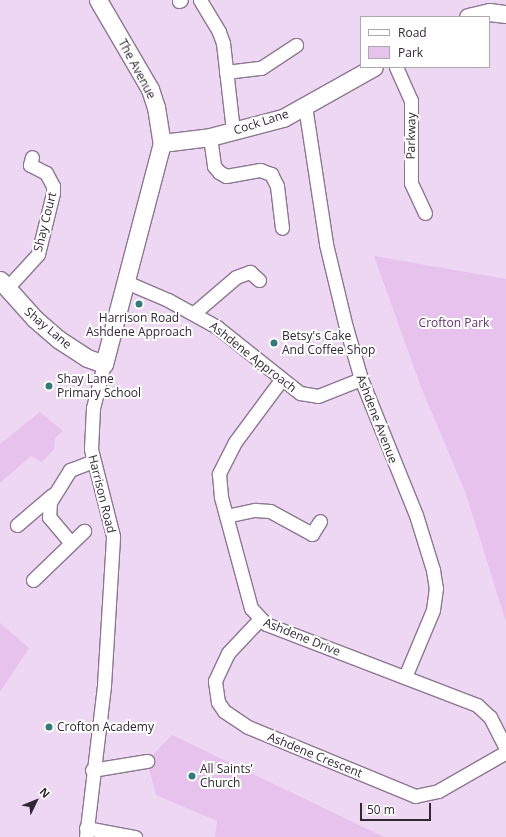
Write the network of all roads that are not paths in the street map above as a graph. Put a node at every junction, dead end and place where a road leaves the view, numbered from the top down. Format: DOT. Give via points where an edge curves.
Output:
graph roads {
  1 [pos="98,0"];
  2 [pos="200,0"];
  3 [pos="506,14"];
  4 [pos="472,16"];
  5 [pos="296,45"];
  6 [pos="372,68"];
  7 [pos="396,68"];
  8 [pos="226,72"];
  9 [pos="305,106"];
  10 [pos="233,131"];
  11 [pos="210,137"];
  12 [pos="162,143"];
  13 [pos="32,157"];
  14 [pos="418,211"];
  15 [pos="279,222"];
  16 [pos="252,271"];
  17 [pos="126,282"];
  18 [pos="4,284"];
  19 [pos="194,313"];
  20 [pos="104,364"];
  21 [pos="361,379"];
  22 [pos="281,380"];
  23 [pos="93,462"];
  24 [pos="54,494"];
  25 [pos="226,516"];
  26 [pos="320,521"];
  27 [pos="17,525"];
  28 [pos="84,531"];
  29 [pos="71,543"];
  30 [pos="32,580"];
  31 [pos="259,620"];
  32 [pos="405,677"];
  33 [pos="506,748"];
  34 [pos="506,752"];
  35 [pos="147,761"];
  36 [pos="92,770"];
  37 [pos="86,833"];
  38 [pos="135,837"];
  1 -- 12 [label="main road, The Avenue" via="150,88"];
  2 -- 8 [label="street" via="219,32"];
  3 -- 4 [label="main road" via="489,12"];
  5 -- 8 [label="street" via="261,68"];
  6 -- 9 [label="main road, Cock Lane"];
  7 -- 14 [label="street, Parkway" via="411,100 410,173"];
  8 -- 10 [label="street"];
  9 -- 10 [label="main road, Cock Lane" via="283,118"];
  9 -- 21 [label="street, Ashdene Avenue" via="326,244"];
  10 -- 11 [label="main road, Cock Lane"];
  11 -- 12 [label="main road, Cock Lane"];
  11 -- 15 [label="street" via="214,166 219,172 226,176 260,170 271,174 277,186"];
  12 -- 17 [label="main road, Harrison Road"];
  13 -- 18 [label="street, Shay Court" via="30,166 46,173 53,186 53,193 38,254"];
  16 -- 19 [label="street" via="227,284"];
  17 -- 19 [label="street, Ashdene Approach"];
  17 -- 20 [label="main road, Harrison Road"];
  18 -- 20 [label="main road, Shay Lane" via="35,319 58,339 87,358"];
  19 -- 22 [label="street, Ashdene Approach" via="217,327"];
  20 -- 23 [label="street, Harrison Road" via="93,408"];
  21 -- 22 [label="street, Ashdene Approach" via="318,396 300,393"];
  21 -- 32 [label="street, Ashdene Avenue" via="379,429 416,515 436,588 433,610"];
  22 -- 25 [label="street, Ashdene Drive" via="235,442 221,467 219,482"];
  23 -- 24 [label="street" via="70,470"];
  23 -- 36 [label="street, Harrison Road" via="113,536 104,685"];
  24 -- 27 [label="street"];
  24 -- 29 [label="street" via="50,502 49,517"];
  25 -- 26 [label="street" via="255,510 270,511 312,534"];
  25 -- 31 [label="street, Ashdene Drive" via="251,608"];
  28 -- 29 [label="street"];
  29 -- 30 [label="street"];
  31 -- 32 [label="street, Ashdene Drive"];
  31 -- 34 [label="street, Ashdene Crescent" via="228,653 215,681 218,702 224,711 248,727 415,796 438,791"];
  32 -- 33 [label="street, Ashdene Drive" via="477,705 490,717"];
  35 -- 36 [label="street"];
  36 -- 37 [label="street, Harrison Road"];
  37 -- 38 [label="street"];
}
